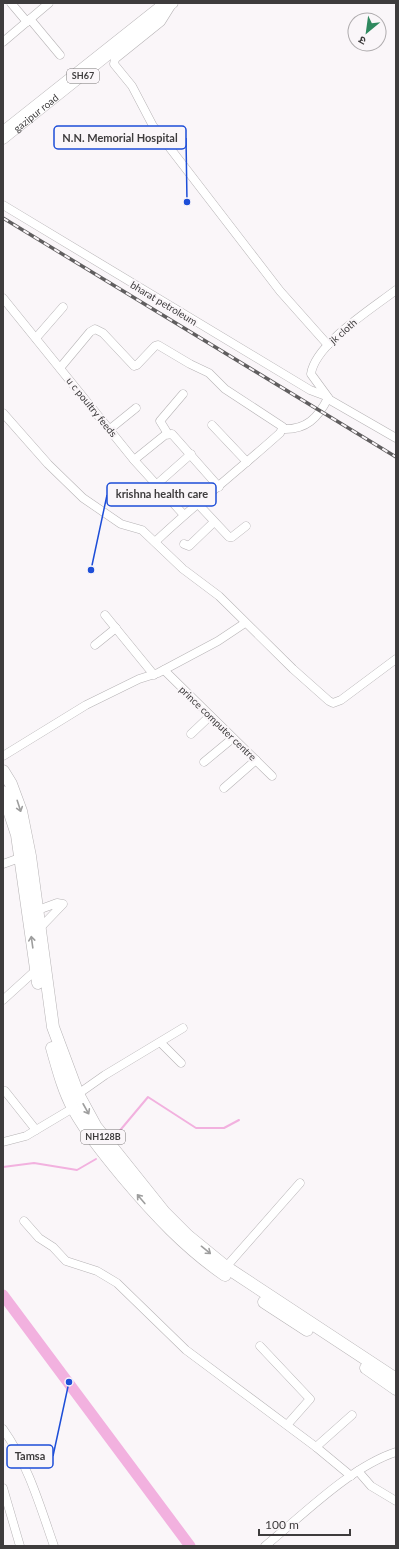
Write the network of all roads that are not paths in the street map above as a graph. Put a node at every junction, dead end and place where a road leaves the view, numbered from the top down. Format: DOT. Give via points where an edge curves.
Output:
graph roads {
  1 [pos="11,3"];
  2 [pos="50,3"];
  3 [pos="173,3"];
  4 [pos="163,7"];
  5 [pos="28,20"];
  6 [pos="3,42"];
  7 [pos="60,55"];
  8 [pos="3,130"];
  9 [pos="3,139"];
  10 [pos="3,205"];
  11 [pos="396,290"];
  12 [pos="3,298"];
  13 [pos="63,308"];
  14 [pos="36,338"];
  15 [pos="328,345"];
  16 [pos="60,368"];
  17 [pos="183,394"];
  18 [pos="327,397"];
  19 [pos="136,408"];
  20 [pos="3,413"];
  21 [pos="212,425"];
  22 [pos="110,429"];
  23 [pos="283,429"];
  24 [pos="168,434"];
  25 [pos="396,438"];
  26 [pos="191,454"];
  27 [pos="134,460"];
  28 [pos="247,462"];
  29 [pos="156,486"];
  30 [pos="220,487"];
  31 [pos="198,504"];
  32 [pos="184,515"];
  33 [pos="214,522"];
  34 [pos="246,526"];
  35 [pos="155,542"];
  36 [pos="184,544"];
  37 [pos="105,615"];
  38 [pos="245,623"];
  39 [pos="116,628"];
  40 [pos="95,645"];
  41 [pos="396,659"];
  42 [pos="164,670"];
  43 [pos="154,675"];
  44 [pos="210,716"];
  45 [pos="191,734"];
  46 [pos="233,738"];
  47 [pos="3,756"];
  48 [pos="256,760"];
  49 [pos="204,762"];
  50 [pos="3,771"];
  51 [pos="272,776"];
  52 [pos="224,788"];
  53 [pos="3,792"];
  54 [pos="25,856"];
  55 [pos="3,864"];
  56 [pos="38,910"];
  57 [pos="40,928"];
  58 [pos="36,970"];
  59 [pos="3,1000"];
  60 [pos="183,1028"];
  61 [pos="161,1043"];
  62 [pos="181,1063"];
  63 [pos="5,1091"];
  64 [pos="78,1094"];
  65 [pos="73,1108"];
  66 [pos="36,1130"];
  67 [pos="3,1142"];
  68 [pos="300,1183"];
  69 [pos="24,1221"];
  70 [pos="226,1267"];
  71 [pos="260,1346"];
  72 [pos="396,1379"];
  73 [pos="396,1390"];
  74 [pos="352,1415"];
  75 [pos="287,1425"];
  76 [pos="3,1429"];
  77 [pos="316,1447"];
  78 [pos="396,1452"];
  79 [pos="358,1471"];
  80 [pos="351,1476"];
  81 [pos="3,1488"];
  82 [pos="396,1501"];
  83 [pos="20,1546"];
  84 [pos="54,1546"];
  85 [pos="265,1546"];
  1 -- 5 [label="street"];
  2 -- 5 [label="street"];
  3 -- 4 [label="main road, SH67"];
  3 -- 15 [label="street" via="164,19 115,59 114,64 132,86 153,126 280,291"];
  4 -- 8 [label="street"];
  4 -- 9 [label="main road, gazipur road / SH67"];
  5 -- 6 [label="street"];
  5 -- 7 [label="street"];
  10 -- 18 [label="street, bharat petroleum" via="310,390"];
  11 -- 15 [label="street, jk cloth" via="342,331"];
  12 -- 14 [label="street, u c poultry feeds"];
  13 -- 14 [label="street"];
  14 -- 16 [label="street, u c poultry feeds"];
  15 -- 18 [label="street, jk cloth" via="311,374"];
  16 -- 22 [label="street, u c poultry feeds"];
  16 -- 23 [label="street" via="95,329 103,333 134,366 158,345 209,373 225,389 281,425"];
  17 -- 24 [label="street" via="160,421"];
  18 -- 23 [label="street" via="320,413 311,422 298,429"];
  18 -- 25 [label="street, jk cloth"];
  19 -- 22 [label="street"];
  20 -- 35 [label="street" via="48,464 83,498 121,524 142,530"];
  21 -- 28 [label="street"];
  22 -- 27 [label="street, u c poultry feeds"];
  23 -- 28 [label="street"];
  24 -- 26 [label="street" via="176,437"];
  24 -- 27 [label="street"];
  26 -- 29 [label="street"];
  26 -- 30 [label="street"];
  27 -- 29 [label="street, u c poultry feeds"];
  28 -- 30 [label="street"];
  29 -- 32 [label="street, u c poultry feeds"];
  30 -- 31 [label="street"];
  31 -- 32 [label="street"];
  31 -- 33 [label="street"];
  32 -- 35 [label="street"];
  33 -- 34 [label="street" via="231,538"];
  33 -- 36 [label="street" via="189,546"];
  35 -- 38 [label="street" via="183,569 219,596"];
  37 -- 39 [label="street"];
  38 -- 41 [label="street" via="333,703 341,700"];
  38 -- 42 [label="street" via="228,636"];
  39 -- 40 [label="street"];
  39 -- 43 [label="street"];
  42 -- 43 [label="street"];
  42 -- 44 [label="street, prince computer centre"];
  43 -- 47 [label="street" via="139,679 86,705"];
  44 -- 45 [label="street"];
  44 -- 46 [label="street, prince computer centre"];
  46 -- 48 [label="street, prince computer centre"];
  46 -- 49 [label="street"];
  48 -- 51 [label="street, prince computer centre"];
  48 -- 52 [label="street"];
  50 -- 54 [label="highway, NH128B, one-way" via="21,811"];
  53 -- 54 [label="highway, NH128B"];
  54 -- 55 [label="street"];
  54 -- 56 [label="highway, NH128B"];
  58 -- 54 [label="highway, NH128B, one-way"];
  56 -- 57 [label="highway, NH128B"];
  56 -- 57 [label="street" via="57,903 63,904"];
  57 -- 64 [label="highway, NH128B" via="53,1027"];
  58 -- 59 [label="street"];
  58 -- 65 [label="highway, NH128B" via="41,1004 60,1077"];
  60 -- 61 [label="street"];
  61 -- 62 [label="street"];
  61 -- 64 [label="street"];
  63 -- 66 [label="street"];
  64 -- 70 [label="highway, NH128B, one-way" via="96,1128 164,1212 188,1236"];
  65 -- 66 [label="street"];
  73 -- 65 [label="highway, NH128B, one-way" via="199,1257 146,1205 100,1149"];
  66 -- 67 [label="street" via="26,1136"];
  68 -- 70 [label="street"];
  69 -- 75 [label="street" via="66,1261 97,1271 117,1283 186,1350"];
  70 -- 72 [label="highway, NH128B"];
  71 -- 75 [label="street" via="310,1399"];
  74 -- 77 [label="street"];
  75 -- 77 [label="street"];
  76 -- 84 [label="street" via="14,1444 29,1474"];
  77 -- 80 [label="street"];
  78 -- 79 [label="street" via="375,1460"];
  79 -- 80 [label="street"];
  79 -- 82 [label="street" via="370,1486"];
  80 -- 85 [label="street"];
  81 -- 83 [label="street"];
}
